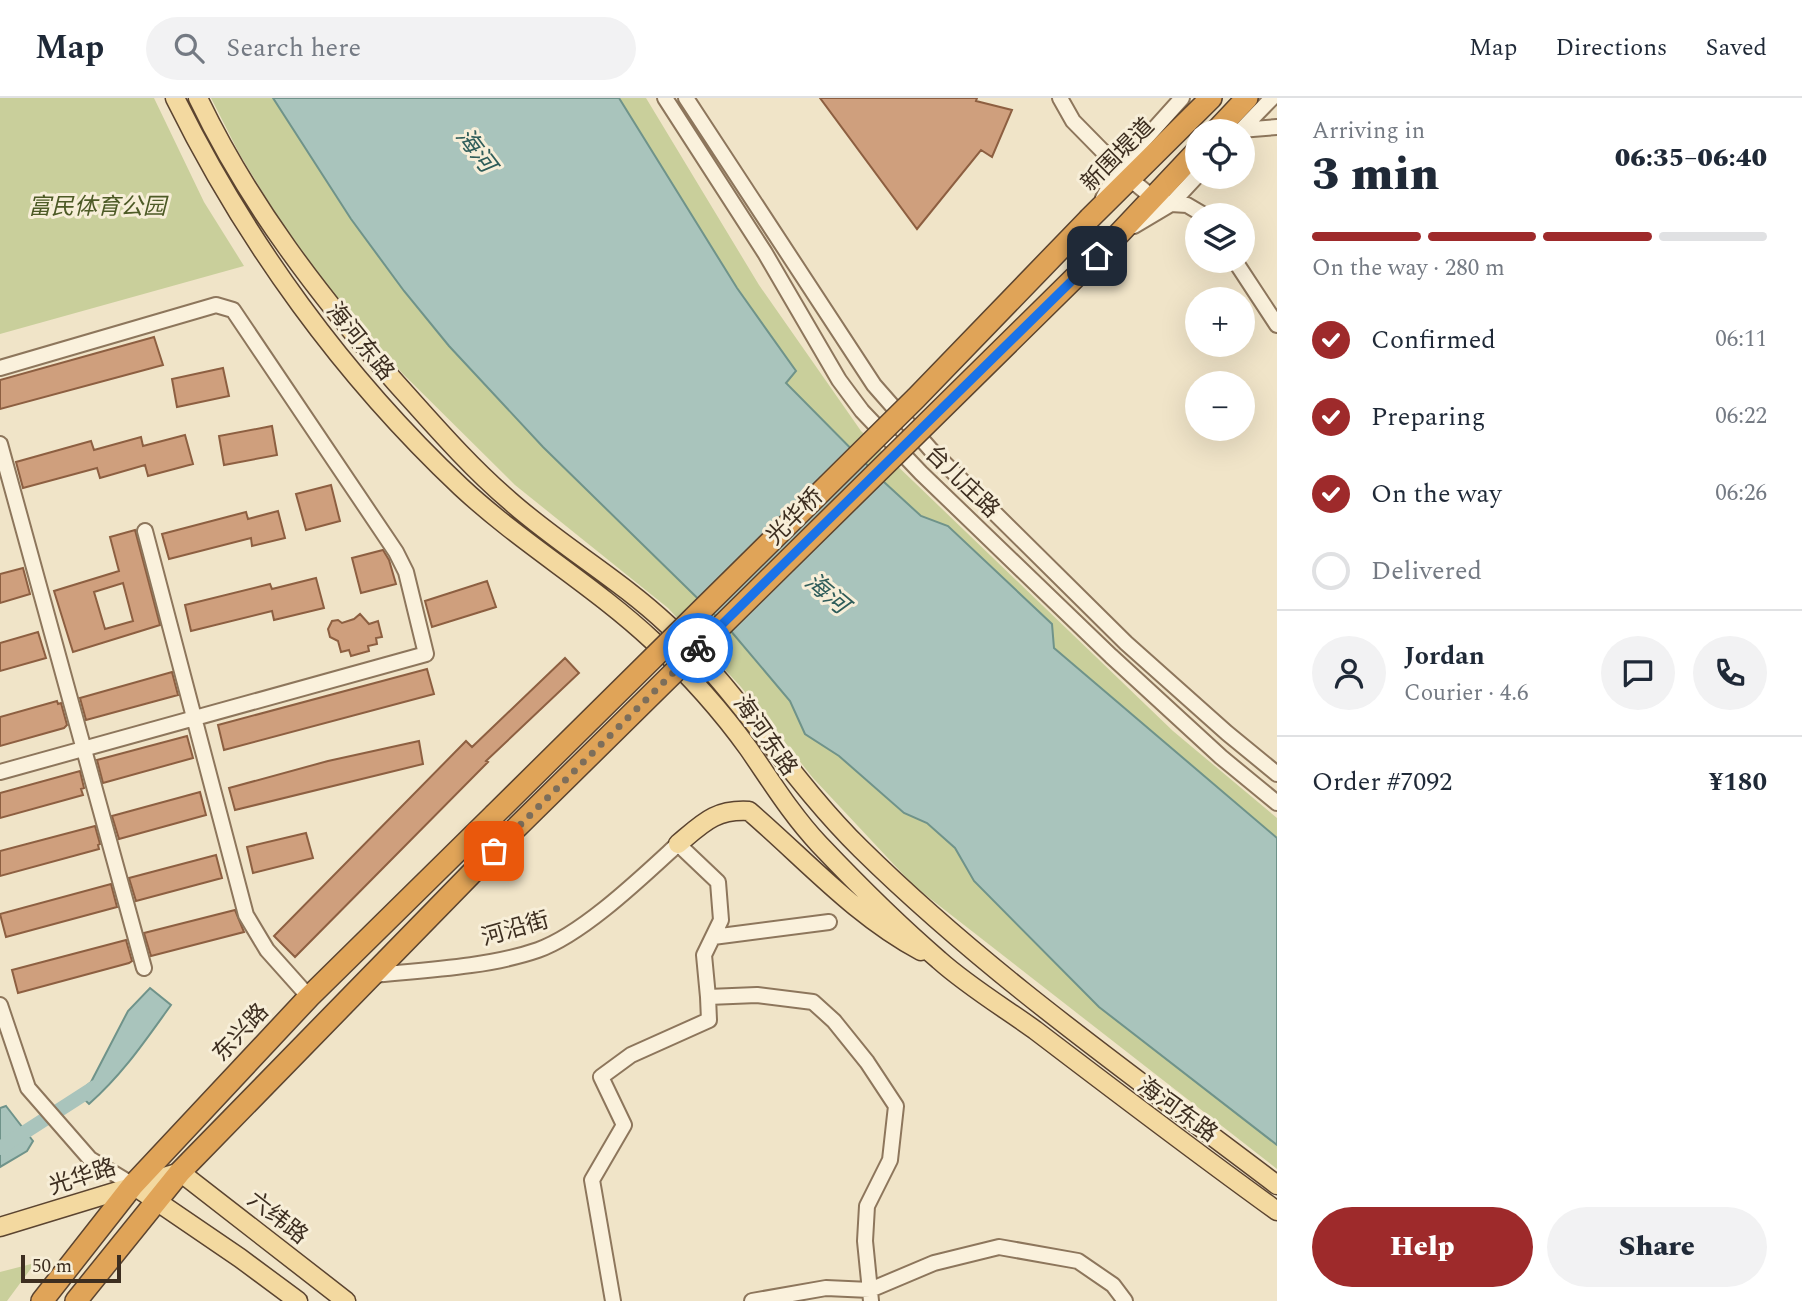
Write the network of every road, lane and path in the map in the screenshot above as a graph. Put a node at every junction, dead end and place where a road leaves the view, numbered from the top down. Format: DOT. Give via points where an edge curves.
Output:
graph roads {
  1 [pos="175,98"];
  2 [pos="198,98"];
  3 [pos="665,98"];
  4 [pos="686,98"];
  5 [pos="1059,98"];
  6 [pos="1182,98"];
  7 [pos="1211,98"];
  8 [pos="1247,98"];
  9 [pos="1272,98"];
  10 [pos="1227,119"];
  11 [pos="1251,119"];
  12 [pos="1277,127"];
  13 [pos="1255,129"];
  14 [pos="1185,167"];
  15 [pos="1125,173"];
  16 [pos="1185,184"];
  17 [pos="1161,200"];
  18 [pos="1185,205"];
  19 [pos="1090,218"];
  20 [pos="1243,273"];
  21 [pos="1277,326"];
  22 [pos="0,368"];
  23 [pos="0,444"];
  24 [pos="145,531"];
  25 [pos="195,720"];
  26 [pos="84,750"];
  27 [pos="0,772"];
  28 [pos="1277,774"];
  29 [pos="1277,803"];
  30 [pos="494,815"];
  31 [pos="678,844"];
  32 [pos="830,922"];
  33 [pos="713,937"];
  34 [pos="941,962"];
  35 [pos="144,968"];
  36 [pos="373,975"];
  37 [pos="309,997"];
  38 [pos="708,997"];
  39 [pos="0,1005"];
  40 [pos="180,1172"];
  41 [pos="133,1185"];
  42 [pos="1277,1185"];
  43 [pos="156,1200"];
  44 [pos="1277,1211"];
  45 [pos="0,1227"];
  46 [pos="870,1295"];
  47 [pos="42,1301"];
  48 [pos="76,1301"];
  49 [pos="298,1301"];
  50 [pos="346,1301"];
  51 [pos="613,1301"];
  52 [pos="752,1301"];
  53 [pos="1125,1301"];
  1 -- 34 [label="main road, 海河东路" via="253,235 344,363 462,487 651,639 704,691 817,842"];
  2 -- 42 [label="main road, 海河东路" via="233,163 302,269 438,431 509,500 626,588 705,661 806,789 914,900 1074,1032"];
  3 -- 29 [label="street, 台儿庄路" via="862,411 1111,656"];
  4 -- 28 [label="street, 台儿庄路" via="874,385 931,450 1126,643"];
  5 -- 15 [label="street" via="1073,121"];
  6 -- 15 [label="street"];
  7 -- 15 [label="highway, 新围堤道"];
  8 -- 10 [label="highway"];
  9 -- 11 [label="street"];
  12 -- 13 [label="street"];
  14 -- 17 [label="highway"];
  15 -- 17 [label="street"];
  15 -- 19 [label="highway, 新围堤道"];
  16 -- 17 [label="street"];
  17 -- 18 [label="street"];
  17 -- 36 [label="highway, 光华桥, bridge" via="1115,238"];
  19 -- 30 [label="highway, 光华桥, bridge" via="907,407"];
  20 -- 21 [label="street"];
  22 -- 25 [label="street" via="216,305 233,310 396,552 407,572 426,654"];
  23 -- 26 [label="street"];
  24 -- 25 [label="street"];
  25 -- 26 [label="street"];
  25 -- 37 [label="street" via="246,915 267,950"];
  26 -- 27 [label="street"];
  26 -- 35 [label="street"];
  30 -- 37 [label="highway, 东兴路"];
  31 -- 33 [label="street" via="718,882 721,920"];
  31 -- 34 [label="main road" via="709,818 729,809 749,811 892,936"];
  31 -- 36 [label="street, 河沿街" via="566,937 538,950 457,966"];
  32 -- 33 [label="street"];
  33 -- 38 [label="street" via="704,955"];
  34 -- 44 [label="main road, 海河东路"];
  36 -- 40 [label="highway"];
  37 -- 41 [label="highway, 东兴路"];
  38 -- 46 [label="street" via="757,995 813,1002 835,1021 896,1106 890,1160 867,1206"];
  38 -- 51 [label="street" via="709,1020 631,1055 601,1077 624,1125 592,1180"];
  39 -- 41 [label="street" via="28,1088 90,1159"];
  40 -- 41 [label="main road, 光华路"];
  40 -- 43 [label="highway"];
  40 -- 50 [label="main road, 六纬路"];
  41 -- 43 [label="main road"];
  41 -- 45 [label="main road, 光华路"];
  41 -- 47 [label="highway, 东兴路"];
  43 -- 48 [label="highway"];
  43 -- 49 [label="main road"];
  46 -- 52 [label="street" via="826,1287"];
  46 -- 53 [label="street" via="934,1263 999,1247 1078,1261 1113,1285"];
}
